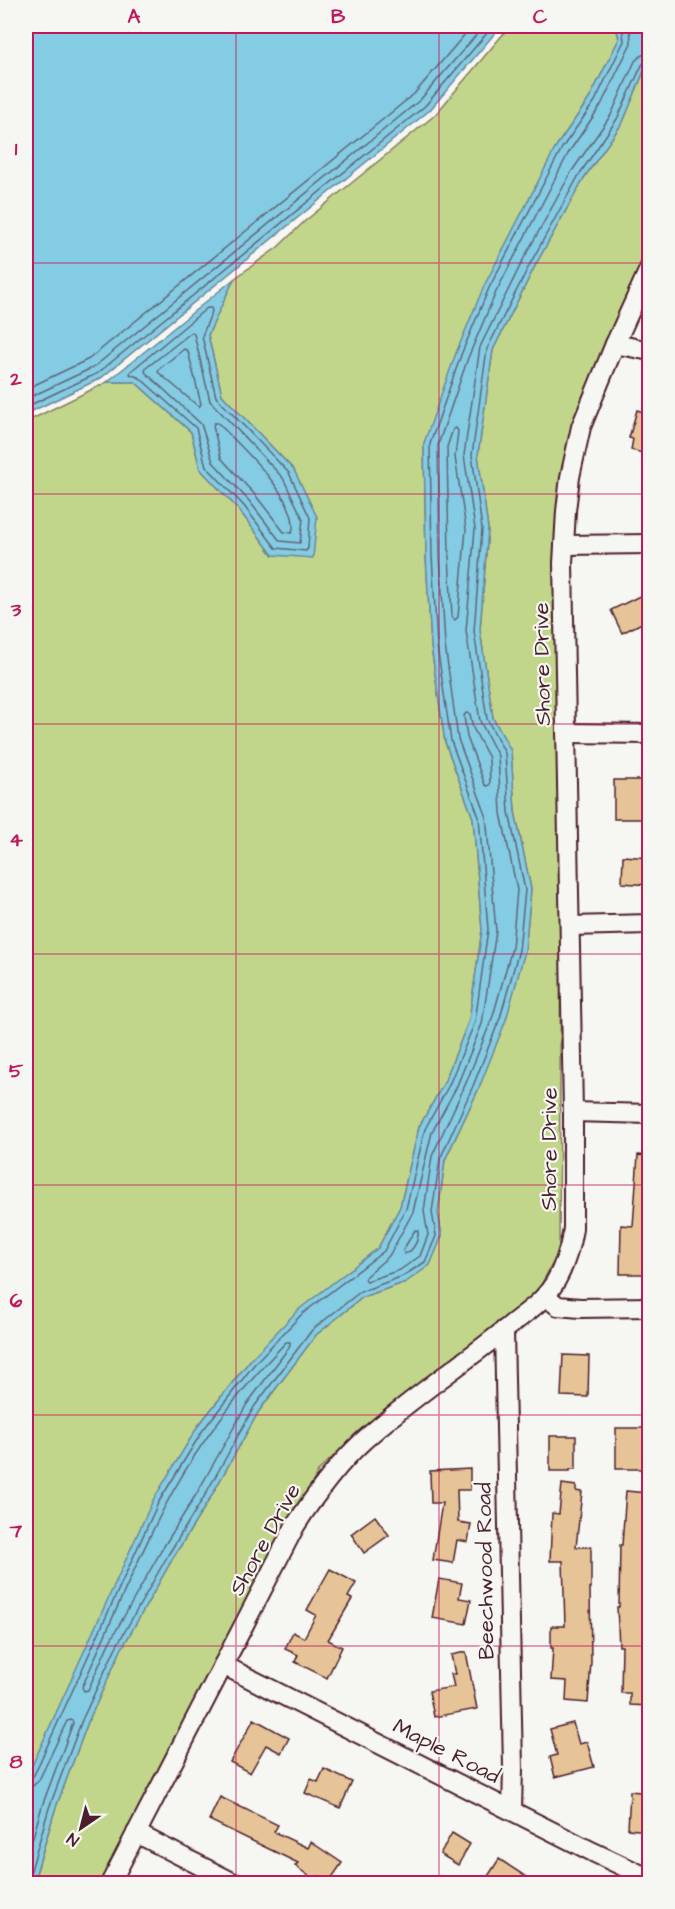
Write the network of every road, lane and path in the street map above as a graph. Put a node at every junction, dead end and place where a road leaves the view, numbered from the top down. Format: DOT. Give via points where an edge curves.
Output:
graph roads {
  1 [pos="650,267"];
  2 [pos="615,344"];
  3 [pos="650,351"];
  4 [pos="650,544"];
  5 [pos="564,545"];
  6 [pos="566,733"];
  7 [pos="650,734"];
  8 [pos="650,924"];
  9 [pos="570,926"];
  10 [pos="573,1112"];
  11 [pos="650,1114"];
  12 [pos="545,1296"];
  13 [pos="650,1307"];
  14 [pos="504,1330"];
  15 [pos="223,1665"];
  16 [pos="512,1810"];
  17 [pos="136,1833"];
  18 [pos="650,1879"];
  19 [pos="110,1884"];
  20 [pos="236,1884"];
  1 -- 2 [label="street, Shore Drive"];
  2 -- 3 [label="street"];
  2 -- 5 [label="street, Shore Drive" via="581,427 570,477"];
  4 -- 5 [label="street"];
  5 -- 6 [label="street, Shore Drive"];
  6 -- 7 [label="street"];
  6 -- 9 [label="street, Shore Drive"];
  8 -- 9 [label="street"];
  9 -- 10 [label="street, Shore Drive"];
  10 -- 11 [label="street"];
  10 -- 12 [label="street, Shore Drive" via="573,1229 562,1268"];
  12 -- 13 [label="street" via="558,1306"];
  12 -- 14 [label="street, Shore Drive"];
  14 -- 15 [label="street, Shore Drive" via="363,1441 338,1466 295,1526"];
  14 -- 16 [label="street, Beechwood Road"];
  15 -- 16 [label="street, Maple Road"];
  15 -- 17 [label="street, Shore Drive"];
  16 -- 18 [label="street, Maple Road"];
  17 -- 19 [label="street, Shore Drive"];
  17 -- 20 [label="street"];
}
